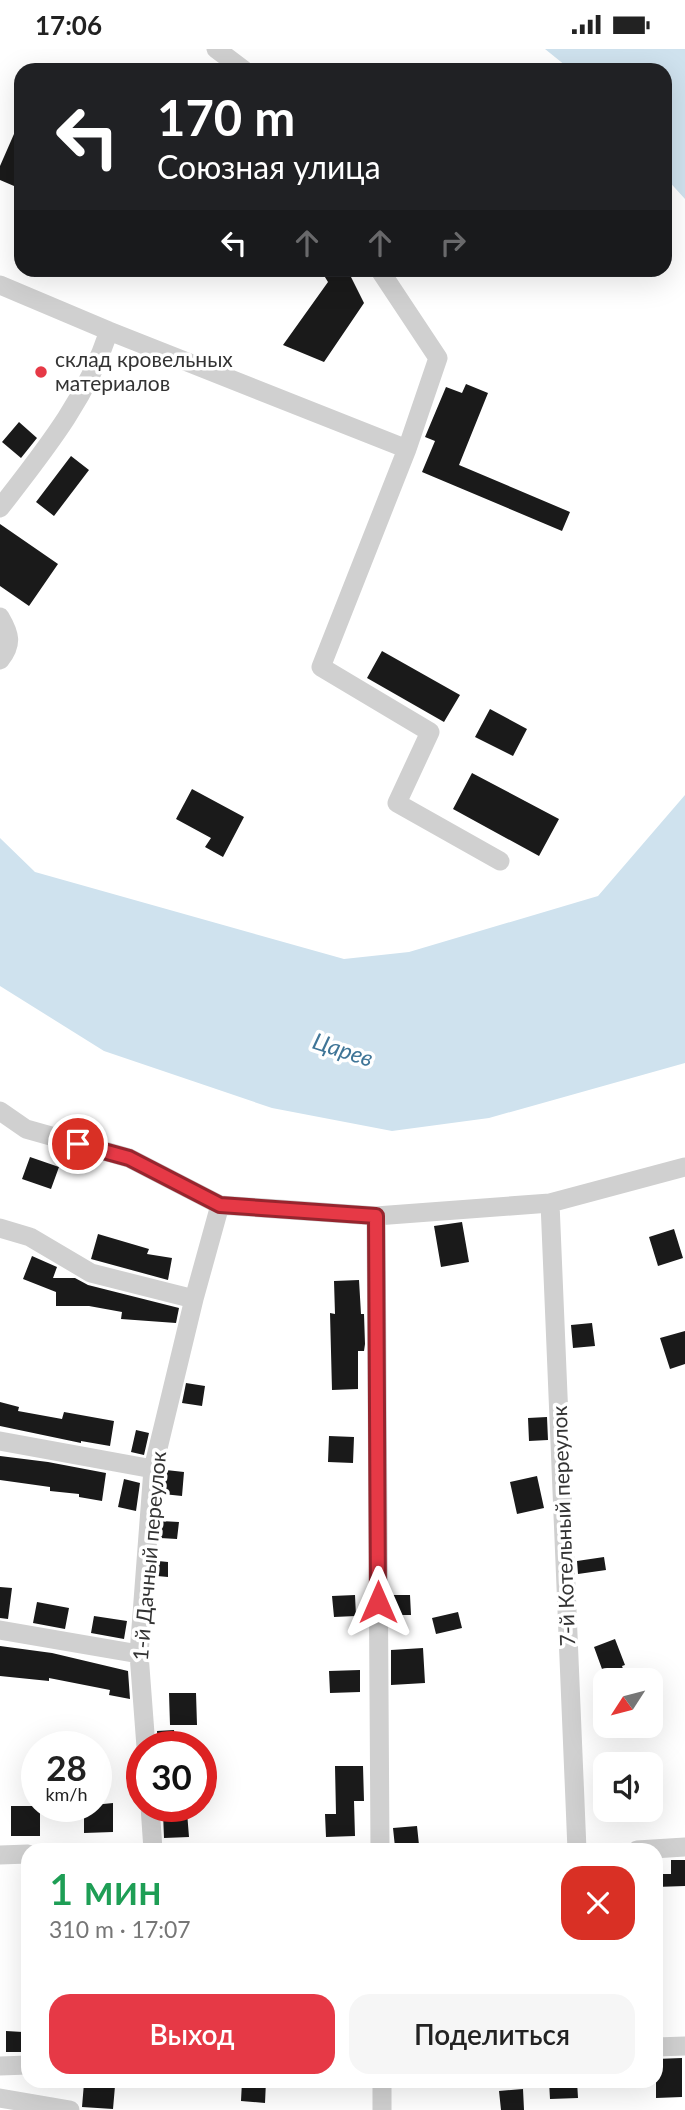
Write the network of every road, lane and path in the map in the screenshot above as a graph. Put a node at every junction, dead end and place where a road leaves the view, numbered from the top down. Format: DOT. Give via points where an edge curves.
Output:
graph roads {
  1 [pos="216,49"];
  2 [pos="235,63"];
  3 [pos="384,277"];
  4 [pos="0,285"];
  5 [pos="109,331"];
  6 [pos="407,449"];
  7 [pos="0,508"];
  8 [pos="0,618"];
  9 [pos="0,660"];
  10 [pos="500,861"];
  11 [pos="0,1111"];
  12 [pos="685,1167"];
  13 [pos="550,1203"];
  14 [pos="220,1205"];
  15 [pos="376,1216"];
  16 [pos="0,1228"];
  17 [pos="194,1299"];
  18 [pos="0,1441"];
  19 [pos="153,1469"];
  20 [pos="0,1630"];
  21 [pos="139,1654"];
  22 [pos="145,1731"];
  23 [pos="151,1822"];
  24 [pos="153,1843"];
  25 [pos="380,1843"];
  26 [pos="577,1843"];
  27 [pos="685,1847"];
  28 [pos="663,1848"];
  29 [pos="21,1854"];
  30 [pos="0,1855"];
  31 [pos="685,2046"];
  32 [pos="663,2047"];
  33 [pos="21,2065"];
  34 [pos="0,2066"];
  35 [pos="382,2088"];
  36 [pos="0,2098"];
  37 [pos="70,2110"];
  38 [pos="382,2110"];
  1 -- 2 [label="street"];
  3 -- 6 [label="street" via="438,358"];
  4 -- 5 [label="street"];
  5 -- 6 [label="street"];
  5 -- 7 [label="street" via="97,365 64,423"];
  6 -- 10 [label="street" via="321,667 430,732 397,803"];
  8 -- 9 [label="street" via="9,637 9,650"];
  11 -- 14 [label="street" via="26,1129 129,1158"];
  12 -- 13 [label="street"];
  13 -- 15 [label="street"];
  13 -- 26 [label="street, 7-й Котельный переулок"];
  14 -- 15 [label="street"];
  14 -- 17 [label="street, 1-й Дачный переулок"];
  15 -- 25 [label="street"];
  16 -- 17 [label="street" via="30,1237 91,1273"];
  17 -- 19 [label="street, 1-й Дачный переулок"];
  18 -- 19 [label="street"];
  19 -- 21 [label="street, 1-й Дачный переулок"];
  20 -- 21 [label="street"];
  21 -- 22 [label="street, 1-й Дачный переулок"];
  23 -- 24 [label="street"];
  27 -- 28 [label="street"];
  29 -- 30 [label="street"];
  31 -- 32 [label="street"];
  33 -- 34 [label="street"];
  35 -- 38 [label="street"];
  36 -- 37 [label="street"];
}
